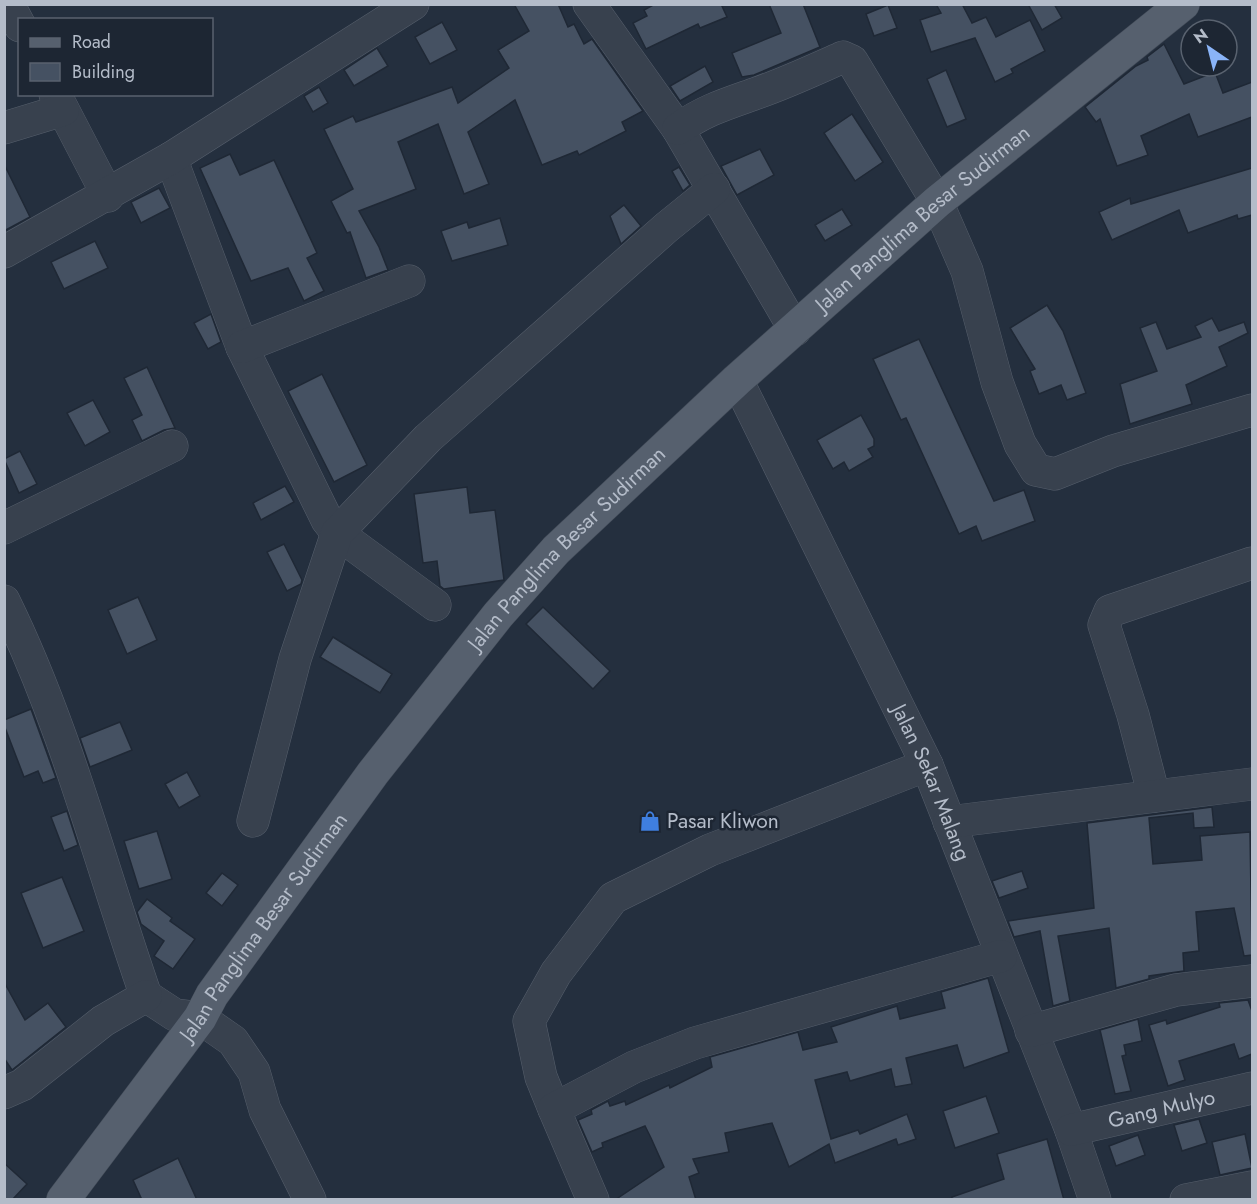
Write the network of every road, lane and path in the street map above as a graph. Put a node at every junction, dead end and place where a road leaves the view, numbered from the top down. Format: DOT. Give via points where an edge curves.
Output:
graph roads {
  1 [pos="413,4"];
  2 [pos="589,4"];
  3 [pos="1183,4"];
  4 [pos="4,5"];
  5 [pos="18,22"];
  6 [pos="59,102"];
  7 [pos="4,128"];
  8 [pos="678,129"];
  9 [pos="171,158"];
  10 [pos="714,189"];
  11 [pos="108,196"];
  12 [pos="937,202"];
  13 [pos="4,252"];
  14 [pos="409,281"];
  15 [pos="795,330"];
  16 [pos="242,347"];
  17 [pos="737,380"];
  18 [pos="1252,410"];
  19 [pos="171,446"];
  20 [pos="4,528"];
  21 [pos="337,533"];
  22 [pos="1252,563"];
  23 [pos="4,601"];
  24 [pos="435,605"];
  25 [pos="927,765"];
  26 [pos="1252,784"];
  27 [pos="1154,796"];
  28 [pos="253,821"];
  29 [pos="948,822"];
  30 [pos="1001,956"];
  31 [pos="1252,981"];
  32 [pos="146,996"];
  33 [pos="200,1018"];
  34 [pos="1031,1030"];
  35 [pos="1252,1088"];
  36 [pos="4,1093"];
  37 [pos="554,1109"];
  38 [pos="1071,1130"];
  39 [pos="1252,1187"];
  40 [pos="63,1200"];
  41 [pos="310,1200"];
  42 [pos="592,1200"];
  43 [pos="1095,1200"];
  44 [pos="1186,1200"];
  1 -- 9 [label="street"];
  2 -- 8 [label="street"];
  3 -- 12 [label="main road, Jalan Panglima Besar Sudirman"];
  4 -- 5 [label="street"];
  6 -- 7 [label="street"];
  6 -- 11 [label="street"];
  8 -- 10 [label="street"];
  8 -- 12 [label="street" via="730,100 756,94 846,57"];
  9 -- 11 [label="street"];
  9 -- 16 [label="street"];
  10 -- 15 [label="street"];
  10 -- 21 [label="street" via="428,438"];
  11 -- 13 [label="street"];
  12 -- 15 [label="main road, Jalan Panglima Besar Sudirman"];
  12 -- 18 [label="street" via="968,271 997,382 1020,444 1036,470 1054,474 1113,451"];
  14 -- 16 [label="street"];
  15 -- 17 [label="main road, Jalan Panglima Besar Sudirman"];
  16 -- 21 [label="street"];
  17 -- 25 [label="street, Jalan Sekar Malang"];
  17 -- 33 [label="main road, Jalan Panglima Besar Sudirman" via="556,550 498,615 373,773 212,995"];
  19 -- 20 [label="street"];
  21 -- 24 [label="street"];
  21 -- 28 [label="street" via="295,659"];
  22 -- 27 [label="street" via="1110,611 1104,625"];
  23 -- 32 [label="street" via="24,642 79,786"];
  25 -- 29 [label="street, Jalan Sekar Malang"];
  25 -- 37 [label="street" via="710,850 613,898 556,973 529,1021 541,1077"];
  26 -- 27 [label="street"];
  27 -- 29 [label="street"];
  29 -- 30 [label="street, Jalan Sekar Malang"];
  30 -- 34 [label="street, Jalan Sekar Malang"];
  30 -- 37 [label="street" via="695,1043 634,1067"];
  31 -- 34 [label="street" via="1176,990"];
  32 -- 33 [label="street" via="175,1015"];
  32 -- 36 [label="street" via="103,1021 22,1085"];
  33 -- 40 [label="main road, Jalan Panglima Besar Sudirman"];
  33 -- 41 [label="street" via="232,1041 254,1072 265,1110"];
  34 -- 38 [label="street, Jalan Sekar Malang"];
  35 -- 38 [label="street, Gang Mulyo"];
  37 -- 42 [label="street"];
  38 -- 43 [label="street, Jalan Sekar Malang"];
  39 -- 44 [label="street"];
}
